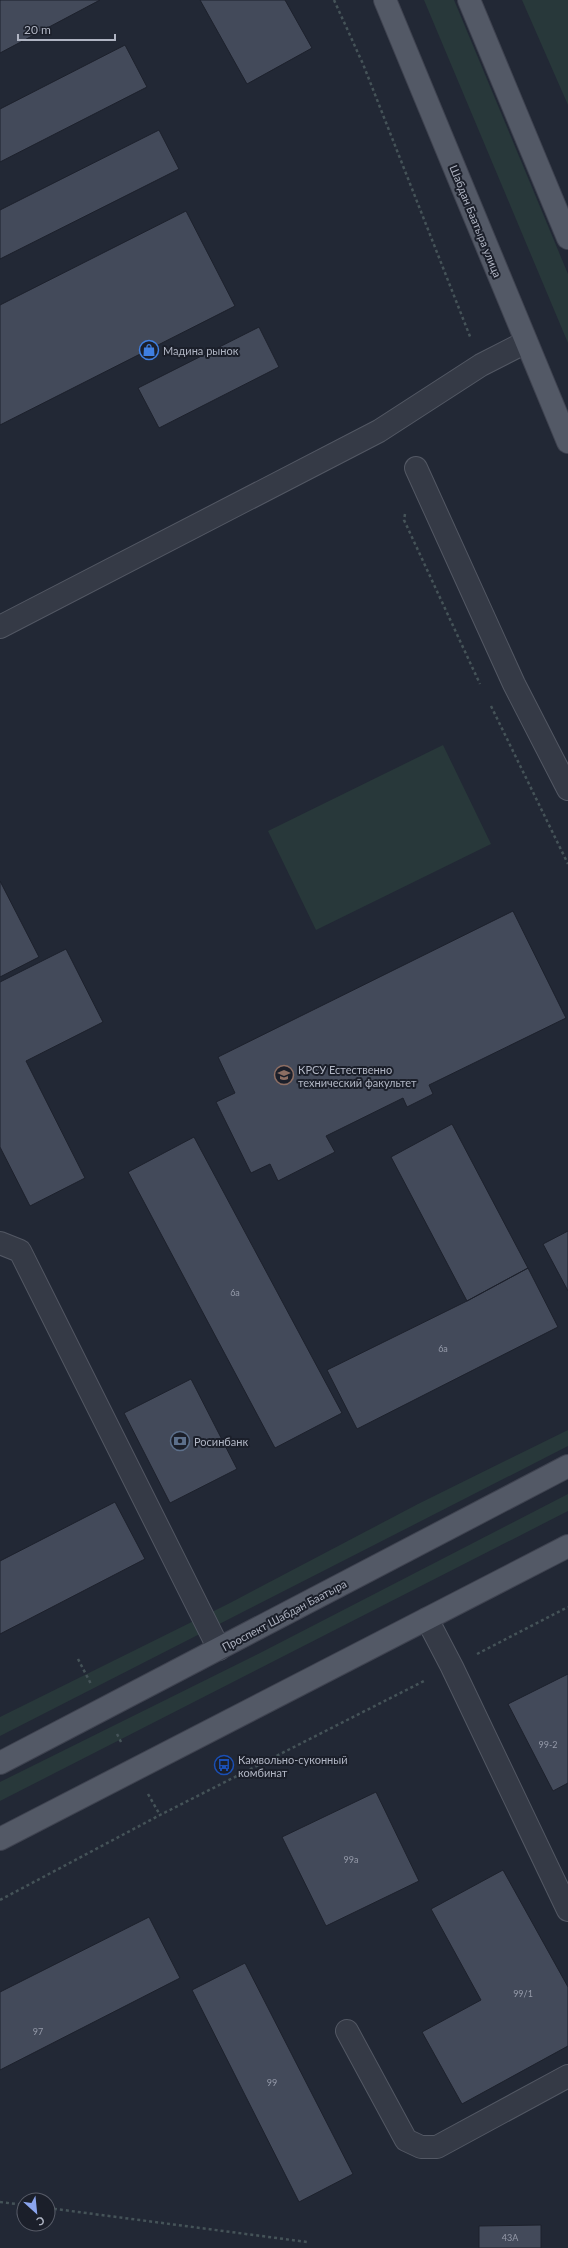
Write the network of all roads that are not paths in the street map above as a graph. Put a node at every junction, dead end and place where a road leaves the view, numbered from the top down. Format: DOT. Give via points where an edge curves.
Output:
graph roads {
  1 [pos="385,0"];
  2 [pos="470,0"];
  3 [pos="568,238"];
  4 [pos="526,342"];
  5 [pos="568,442"];
  6 [pos="416,468"];
  7 [pos="0,627"];
  8 [pos="568,789"];
  9 [pos="0,1243"];
  10 [pos="568,1466"];
  11 [pos="568,1546"];
  12 [pos="428,1618"];
  13 [pos="219,1649"];
  14 [pos="0,1763"];
  15 [pos="0,1839"];
  16 [pos="568,1910"];
  17 [pos="347,2031"];
  18 [pos="568,2076"];
  1 -- 4 [label="main road, Шабдан Баатыра улица"];
  2 -- 3 [label="main road"];
  4 -- 5 [label="main road, Шабдан Баатыра улица"];
  4 -- 7 [label="street" via="481,365 379,431"];
  6 -- 8 [label="street" via="514,684"];
  9 -- 13 [label="street" via="20,1251"];
  10 -- 13 [label="main road, Проспект Шабдан Баатыра"];
  11 -- 12 [label="main road"];
  12 -- 15 [label="main road"];
  12 -- 16 [label="street"];
  13 -- 14 [label="main road, Проспект Шабдан Баатыра"];
  17 -- 18 [label="street" via="406,2140 421,2147 436,2147"];
}
